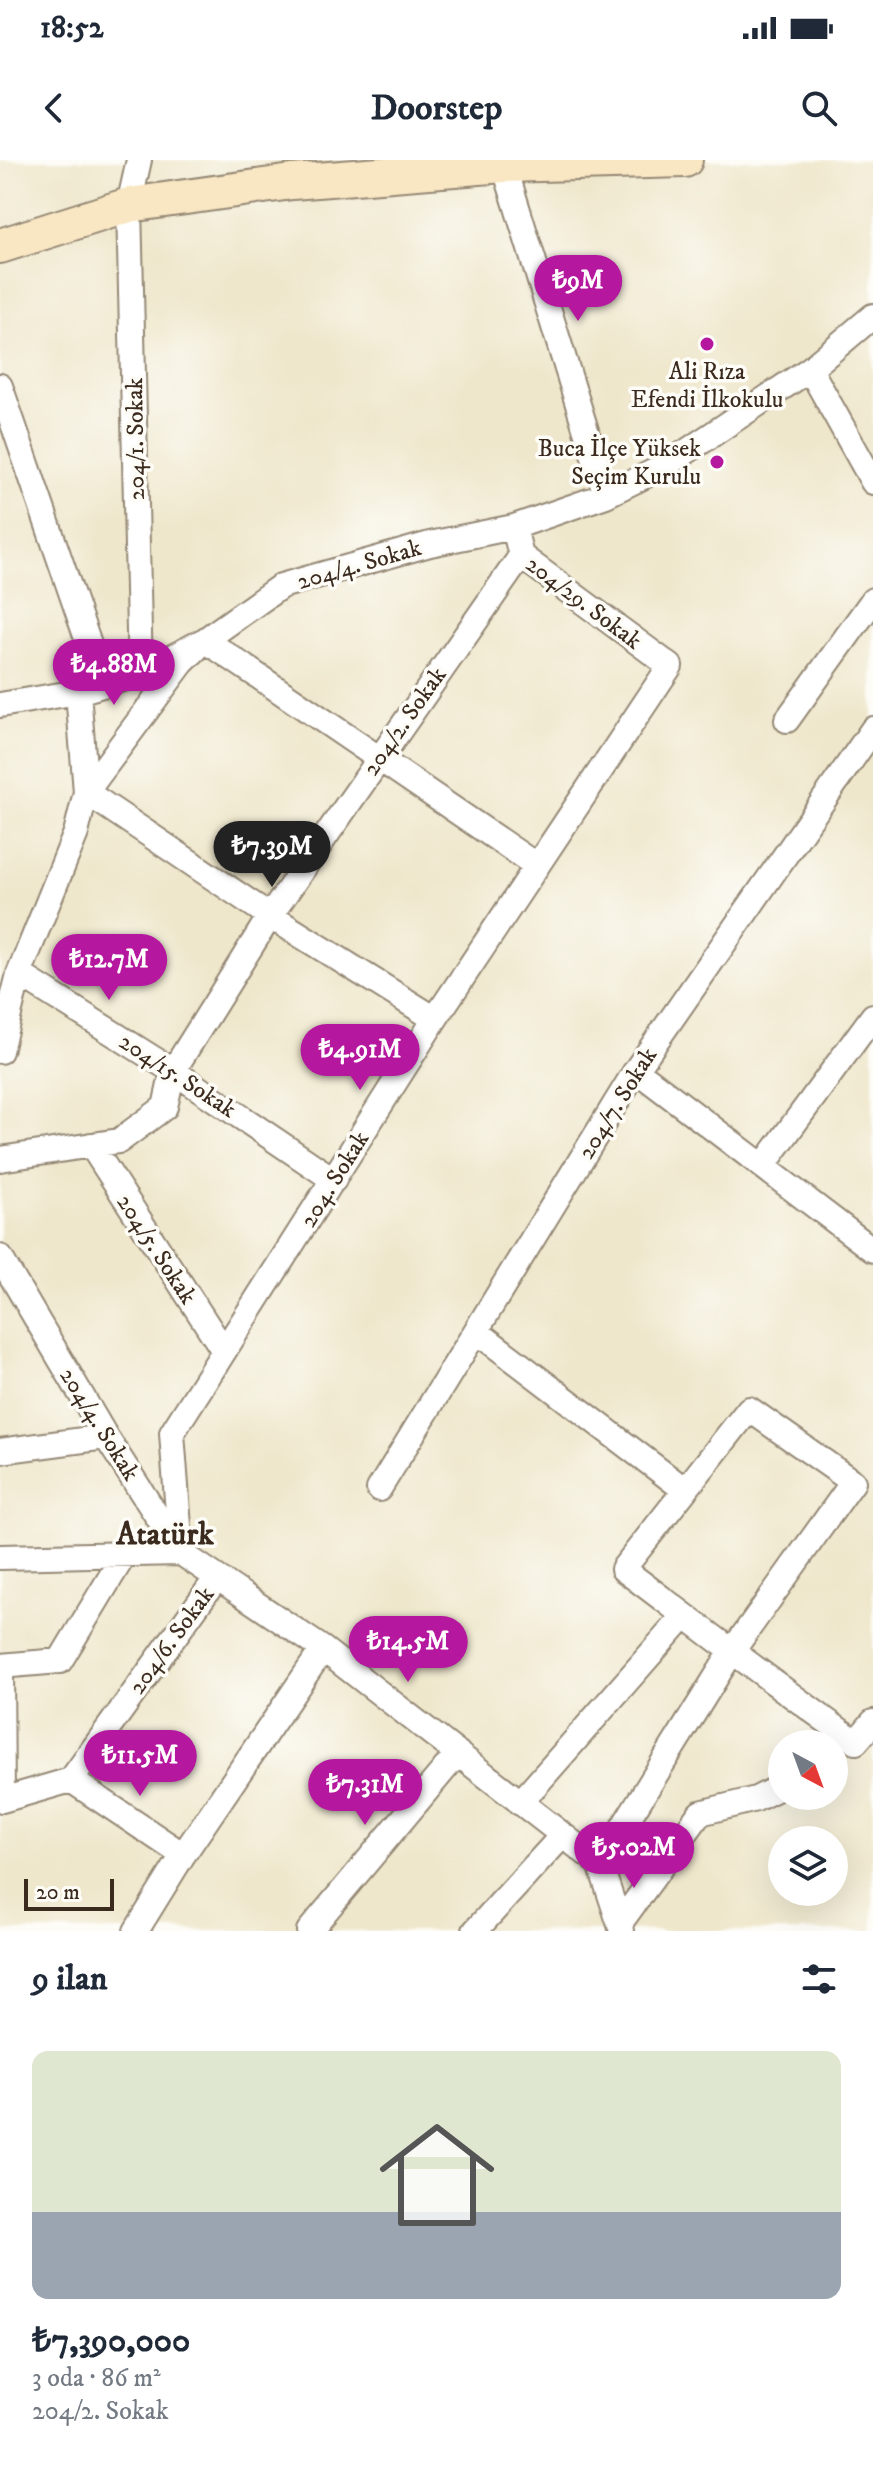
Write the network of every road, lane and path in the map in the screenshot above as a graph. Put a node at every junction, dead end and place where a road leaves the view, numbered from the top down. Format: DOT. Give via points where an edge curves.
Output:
graph roads {
  1 [pos="139,160"];
  2 [pos="685,160"];
  3 [pos="629,162"];
  4 [pos="454,164"];
  5 [pos="504,165"];
  6 [pos="295,171"];
  7 [pos="129,205"];
  8 [pos="0,246"];
  9 [pos="873,316"];
  10 [pos="810,369"];
  11 [pos="0,386"];
  12 [pos="873,482"];
  13 [pos="606,495"];
  14 [pos="514,527"];
  15 [pos="521,556"];
  16 [pos="873,600"];
  17 [pos="205,640"];
  18 [pos="670,666"];
  19 [pos="140,674"];
  20 [pos="103,685"];
  21 [pos="78,692"];
  22 [pos="0,705"];
  23 [pos="787,720"];
  24 [pos="873,729"];
  25 [pos="379,757"];
  26 [pos="86,792"];
  27 [pos="537,866"];
  28 [pos="270,916"];
  29 [pos="19,974"];
  30 [pos="873,1016"];
  31 [pos="435,1019"];
  32 [pos="0,1051"];
  33 [pos="636,1070"];
  34 [pos="173,1071"];
  35 [pos="91,1145"];
  36 [pos="0,1159"];
  37 [pos="763,1166"];
  38 [pos="334,1180"];
  39 [pos="873,1250"];
  40 [pos="0,1257"];
  41 [pos="6,1281"];
  42 [pos="476,1331"];
  43 [pos="224,1351"];
  44 [pos="106,1437"];
  45 [pos="0,1451"];
  46 [pos="379,1489"];
  47 [pos="685,1490"];
  48 [pos="181,1553"];
  49 [pos="124,1555"];
  50 [pos="0,1557"];
  51 [pos="216,1579"];
  52 [pos="684,1616"];
  53 [pos="323,1649"];
  54 [pos="733,1650"];
  55 [pos="0,1666"];
  56 [pos="873,1722"];
  57 [pos="828,1730"];
  58 [pos="848,1741"];
  59 [pos="458,1753"];
  60 [pos="71,1780"];
  61 [pos="768,1793"];
  62 [pos="520,1803"];
  63 [pos="1,1808"];
  64 [pos="561,1837"];
  65 [pos="183,1855"];
  66 [pos="600,1864"];
  67 [pos="621,1927"];
  68 [pos="136,1931"];
  69 [pos="309,1931"];
  70 [pos="475,1931"];
  1 -- 7 [label="street, 204/1. Sokak"];
  2 -- 3 [label="main road"];
  3 -- 5 [label="main road"];
  4 -- 5 [label="main road"];
  4 -- 6 [label="main road"];
  5 -- 13 [label="street"];
  6 -- 7 [label="main road"];
  7 -- 8 [label="main road"];
  7 -- 19 [label="street, 204/1. Sokak"];
  9 -- 10 [label="street, 204/4. Sokak"];
  10 -- 12 [label="street"];
  10 -- 13 [label="street, 204/4. Sokak" via="665,466"];
  11 -- 20 [label="street"];
  13 -- 14 [label="street, 204/4. Sokak"];
  14 -- 15 [label="street, 204/29. Sokak"];
  14 -- 17 [label="street, 204/4. Sokak" via="430,544 281,586"];
  15 -- 18 [label="street, 204/29. Sokak"];
  15 -- 25 [label="street, 204/2. Sokak"];
  16 -- 23 [label="street"];
  17 -- 19 [label="street"];
  17 -- 25 [label="street"];
  17 -- 26 [label="street, 204/4. Sokak"];
  18 -- 27 [label="street, 204. Sokak"];
  19 -- 20 [label="street"];
  20 -- 21 [label="street"];
  21 -- 22 [label="street"];
  21 -- 26 [label="street"];
  24 -- 33 [label="street, 204/7. Sokak"];
  25 -- 27 [label="street"];
  25 -- 28 [label="street, 204/2. Sokak"];
  26 -- 28 [label="street"];
  26 -- 29 [label="street, 204/4. Sokak" via="76,833"];
  27 -- 31 [label="street, 204. Sokak"];
  28 -- 31 [label="street"];
  28 -- 34 [label="street, 204/2. Sokak"];
  29 -- 32 [label="street, 204/4. Sokak"];
  29 -- 34 [label="street, 204/15. Sokak"];
  30 -- 37 [label="street"];
  31 -- 38 [label="street, 204. Sokak"];
  33 -- 37 [label="street"];
  33 -- 42 [label="street, 204/7. Sokak"];
  34 -- 35 [label="street, 204/2. Sokak" via="165,1107 119,1141"];
  34 -- 38 [label="street, 204/15. Sokak"];
  35 -- 36 [label="street, 204/2. Sokak"];
  35 -- 43 [label="street, 204/5. Sokak"];
  37 -- 39 [label="street"];
  38 -- 43 [label="street, 204. Sokak"];
  40 -- 41 [label="street, 204/4. Sokak"];
  41 -- 44 [label="street, 204/4. Sokak"];
  42 -- 46 [label="street, 204/7. Sokak"];
  42 -- 47 [label="street"];
  43 -- 48 [label="street, 204. Sokak" via="172,1433"];
  44 -- 45 [label="street"];
  44 -- 48 [label="street, 204/4. Sokak"];
  47 -- 52 [label="street" via="623,1569"];
  47 -- 54 [label="street" via="749,1409 853,1482"];
  48 -- 49 [label="street"];
  48 -- 51 [label="street, 204/4. Sokak"];
  49 -- 50 [label="street"];
  49 -- 55 [label="street" via="60,1661"];
  51 -- 53 [label="street, 204/4. Sokak"];
  51 -- 60 [label="street, 204/6. Sokak"];
  52 -- 54 [label="street"];
  52 -- 62 [label="street"];
  53 -- 59 [label="street, 204/4. Sokak"];
  53 -- 65 [label="street"];
  54 -- 57 [label="street"];
  54 -- 66 [label="street"];
  55 -- 63 [label="street"];
  56 -- 58 [label="street" via="856,1742"];
  59 -- 62 [label="street, 204/4. Sokak"];
  59 -- 69 [label="street"];
  60 -- 63 [label="street"];
  60 -- 65 [label="street"];
  61 -- 67 [label="street" via="700,1813"];
  62 -- 64 [label="street, 204/4. Sokak"];
  64 -- 66 [label="street, 204/4. Sokak"];
  64 -- 70 [label="street"];
  65 -- 68 [label="street"];
  66 -- 67 [label="street"];
}
